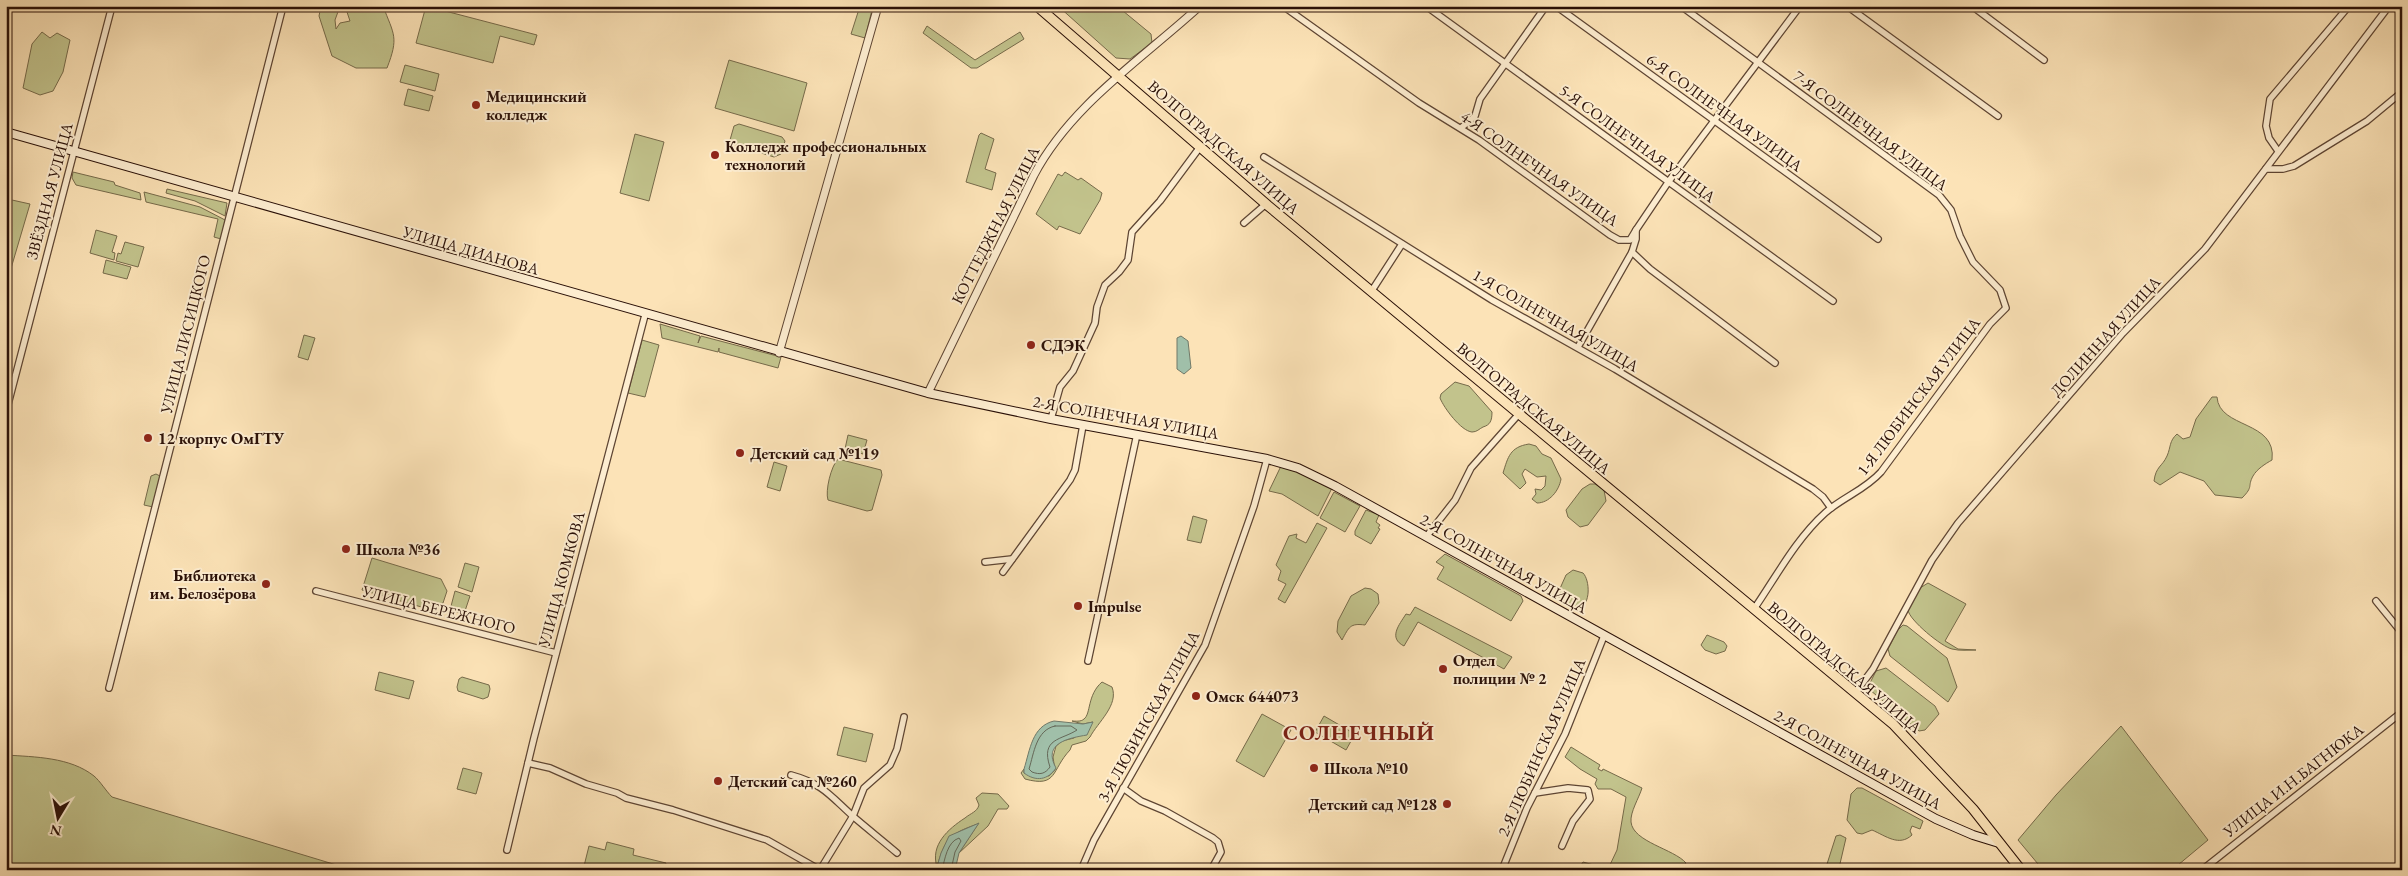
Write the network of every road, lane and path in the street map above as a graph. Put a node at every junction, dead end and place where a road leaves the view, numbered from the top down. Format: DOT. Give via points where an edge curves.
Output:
graph roads {
  1 [pos="112,6"];
  2 [pos="283,6"];
  3 [pos="878,6"];
  4 [pos="1038,6"];
  5 [pos="1200,6"];
  6 [pos="1283,6"];
  7 [pos="1426,6"];
  8 [pos="1546,6"];
  9 [pos="1556,6"];
  10 [pos="1681,6"];
  11 [pos="1800,6"];
  12 [pos="1847,6"];
  13 [pos="1972,6"];
  14 [pos="2349,6"];
  15 [pos="2389,6"];
  16 [pos="2044,60"];
  17 [pos="1757,63"];
  18 [pos="1505,64"];
  19 [pos="1120,76"];
  20 [pos="2402,92"];
  21 [pos="1998,116"];
  22 [pos="1714,122"];
  23 [pos="1461,128"];
  24 [pos="6,132"];
  25 [pos="1200,147"];
  26 [pos="74,151"];
  27 [pos="2278,151"];
  28 [pos="1264,157"];
  29 [pos="2266,169"];
  30 [pos="1669,181"];
  31 [pos="235,197"];
  32 [pos="1266,204"];
  33 [pos="1244,223"];
  34 [pos="1636,230"];
  35 [pos="1878,239"];
  36 [pos="1402,244"];
  37 [pos="1632,252"];
  38 [pos="1371,292"];
  39 [pos="1833,301"];
  40 [pos="2006,308"];
  41 [pos="645,315"];
  42 [pos="1578,347"];
  43 [pos="779,353"];
  44 [pos="1775,363"];
  45 [pos="928,393"];
  46 [pos="6,412"];
  47 [pos="1518,415"];
  48 [pos="1051,419"];
  49 [pos="1083,425"];
  50 [pos="1137,434"];
  51 [pos="1268,459"];
  52 [pos="1831,508"];
  53 [pos="1426,538"];
  54 [pos="1012,559"];
  55 [pos="985,562"];
  56 [pos="1003,572"];
  57 [pos="316,591"];
  58 [pos="2376,601"];
  59 [pos="1754,610"];
  60 [pos="2402,633"];
  61 [pos="1604,636"];
  62 [pos="556,653"];
  63 [pos="1088,661"];
  64 [pos="109,688"];
  65 [pos="1855,693"];
  66 [pos="2402,712"];
  67 [pos="904,717"];
  68 [pos="528,763"];
  69 [pos="791,775"];
  70 [pos="1123,788"];
  71 [pos="1535,793"];
  72 [pos="852,816"];
  73 [pos="1999,843"];
  74 [pos="1562,846"];
  75 [pos="507,850"];
  76 [pos="897,853"];
  77 [pos="820,870"];
  78 [pos="1081,870"];
  79 [pos="1211,870"];
  80 [pos="1502,870"];
  81 [pos="2021,870"];
  82 [pos="2202,870"];
  1 -- 26 [label="street, ЗВЁЗДНАЯ УЛИЦА"];
  2 -- 31 [label="street, УЛИЦА ЛИСИЦКОГО"];
  3 -- 43 [label="street"];
  4 -- 19 [label="main road, ВОЛГОГРАДСКАЯ УЛИЦА"];
  5 -- 19 [label="street, КОТТЕДЖНАЯ УЛИЦА"];
  6 -- 23 [label="street, 4-Я СОЛНЕЧНАЯ УЛИЦА" via="1419,103"];
  7 -- 18 [label="street, 5-Я СОЛНЕЧНАЯ УЛИЦА"];
  8 -- 18 [label="street"];
  9 -- 22 [label="street, 6-Я СОЛНЕЧНАЯ УЛИЦА"];
  10 -- 17 [label="street, 7-Я СОЛНЕЧНАЯ УЛИЦА"];
  11 -- 17 [label="street"];
  12 -- 21 [label="street"];
  13 -- 16 [label="street"];
  14 -- 27 [label="street" via="2270,99 2266,126"];
  15 -- 27 [label="street, ДОЛИННАЯ УЛИЦА"];
  17 -- 22 [label="street"];
  17 -- 40 [label="street, 7-Я СОЛНЕЧНАЯ УЛИЦА" via="1939,196 1952,210 1973,262 2000,290"];
  18 -- 23 [label="street" via="1480,99 1475,116"];
  18 -- 30 [label="street, 5-Я СОЛНЕЧНАЯ УЛИЦА"];
  19 -- 25 [label="main road, ВОЛГОГРАДСКАЯ УЛИЦА"];
  19 -- 45 [label="street, КОТТЕДЖНАЯ УЛИЦА" via="1066,127 1042,160"];
  20 -- 29 [label="street" via="2367,122 2294,166"];
  22 -- 30 [label="street"];
  22 -- 35 [label="street, 6-Я СОЛНЕЧНАЯ УЛИЦА"];
  23 -- 34 [label="street, 4-Я СОЛНЕЧНАЯ УЛИЦА" via="1610,235 1619,240 1630,240"];
  24 -- 26 [label="main road, УЛИЦА ДИАНОВА"];
  25 -- 32 [label="main road, ВОЛГОГРАДСКАЯ УЛИЦА"];
  25 -- 48 [label="street" via="1132,232 1128,260 1105,285 1095,323 1073,371 1060,387"];
  26 -- 31 [label="main road, УЛИЦА ДИАНОВА"];
  26 -- 46 [label="street, ЗВЁЗДНАЯ УЛИЦА"];
  27 -- 29 [label="street, ДОЛИННАЯ УЛИЦА"];
  28 -- 36 [label="street, 1-Я СОЛНЕЧНАЯ УЛИЦА"];
  29 -- 65 [label="street, ДОЛИННАЯ УЛИЦА" via="2205,249 2124,333 1954,529 1932,560 1873,669"];
  30 -- 34 [label="street"];
  30 -- 39 [label="street, 5-Я СОЛНЕЧНАЯ УЛИЦА"];
  31 -- 41 [label="main road, УЛИЦА ДИАНОВА"];
  31 -- 64 [label="street, УЛИЦА ЛИСИЦКОГО"];
  32 -- 33 [label="street"];
  32 -- 38 [label="main road, ВОЛГОГРАДСКАЯ УЛИЦА"];
  34 -- 37 [label="street, 4-Я СОЛНЕЧНАЯ УЛИЦА"];
  36 -- 38 [label="street"];
  36 -- 42 [label="street, 1-Я СОЛНЕЧНАЯ УЛИЦА" via="1492,300"];
  37 -- 42 [label="street, 4-Я СОЛНЕЧНАЯ УЛИЦА"];
  37 -- 44 [label="street"];
  38 -- 47 [label="main road, ВОЛГОГРАДСКАЯ УЛИЦА"];
  40 -- 52 [label="street, 1-Я ЛЮБИНСКАЯ УЛИЦА" via="1990,324 1881,472 1862,490"];
  41 -- 43 [label="main road, УЛИЦА ДИАНОВА"];
  41 -- 62 [label="street, УЛИЦА КОМКОВА"];
  42 -- 52 [label="street, 1-Я СОЛНЕЧНАЯ УЛИЦА" via="1813,489"];
  43 -- 45 [label="main road, УЛИЦА ДИАНОВА"];
  45 -- 48 [label="main road, 2-Я СОЛНЕЧНАЯ УЛИЦА"];
  47 -- 53 [label="street" via="1471,468 1455,500"];
  47 -- 59 [label="main road, ВОЛГОГРАДСКАЯ УЛИЦА"];
  48 -- 49 [label="main road, 2-Я СОЛНЕЧНАЯ УЛИЦА"];
  49 -- 50 [label="main road, 2-Я СОЛНЕЧНАЯ УЛИЦА"];
  49 -- 54 [label="street" via="1076,470"];
  50 -- 51 [label="main road, 2-Я СОЛНЕЧНАЯ УЛИЦА"];
  50 -- 63 [label="street"];
  51 -- 53 [label="main road, 2-Я СОЛНЕЧНАЯ УЛИЦА" via="1311,474"];
  51 -- 70 [label="street, 3-Я ЛЮБИНСКАЯ УЛИЦА" via="1205,645"];
  52 -- 59 [label="street, 1-Я ЛЮБИНСКАЯ УЛИЦА" via="1815,524"];
  53 -- 61 [label="main road, 2-Я СОЛНЕЧНАЯ УЛИЦА"];
  54 -- 55 [label="street"];
  54 -- 56 [label="street"];
  57 -- 62 [label="street, УЛИЦА БЕРЕЖНОГО"];
  58 -- 60 [label="street"];
  59 -- 65 [label="main road, ВОЛГОГРАДСКАЯ УЛИЦА"];
  61 -- 71 [label="street, 2-Я ЛЮБИНСКАЯ УЛИЦА" via="1565,734"];
  61 -- 73 [label="main road, 2-Я СОЛНЕЧНАЯ УЛИЦА" via="1936,819"];
  62 -- 68 [label="street, УЛИЦА КОМКОВА"];
  65 -- 73 [label="main road, ВОЛГОГРАДСКАЯ УЛИЦА" via="1918,748 1974,809"];
  66 -- 82 [label="street, УЛИЦА И.Н.БАГНЮКА"];
  67 -- 72 [label="street" via="890,765 864,788"];
  68 -- 75 [label="street, УЛИЦА КОМКОВА"];
  68 -- 77 [label="street" via="550,768 626,798 767,840"];
  69 -- 72 [label="street" via="829,792"];
  70 -- 78 [label="street, 3-Я ЛЮБИНСКАЯ УЛИЦА"];
  70 -- 79 [label="street" via="1141,801 1214,838 1221,852"];
  71 -- 74 [label="street" via="1568,788 1588,790 1590,799 1573,821"];
  71 -- 80 [label="street, 2-Я ЛЮБИНСКАЯ УЛИЦА"];
  72 -- 76 [label="street"];
  72 -- 77 [label="street"];
  73 -- 81 [label="main road, 2-Я СОЛНЕЧНАЯ УЛИЦА"];
}
